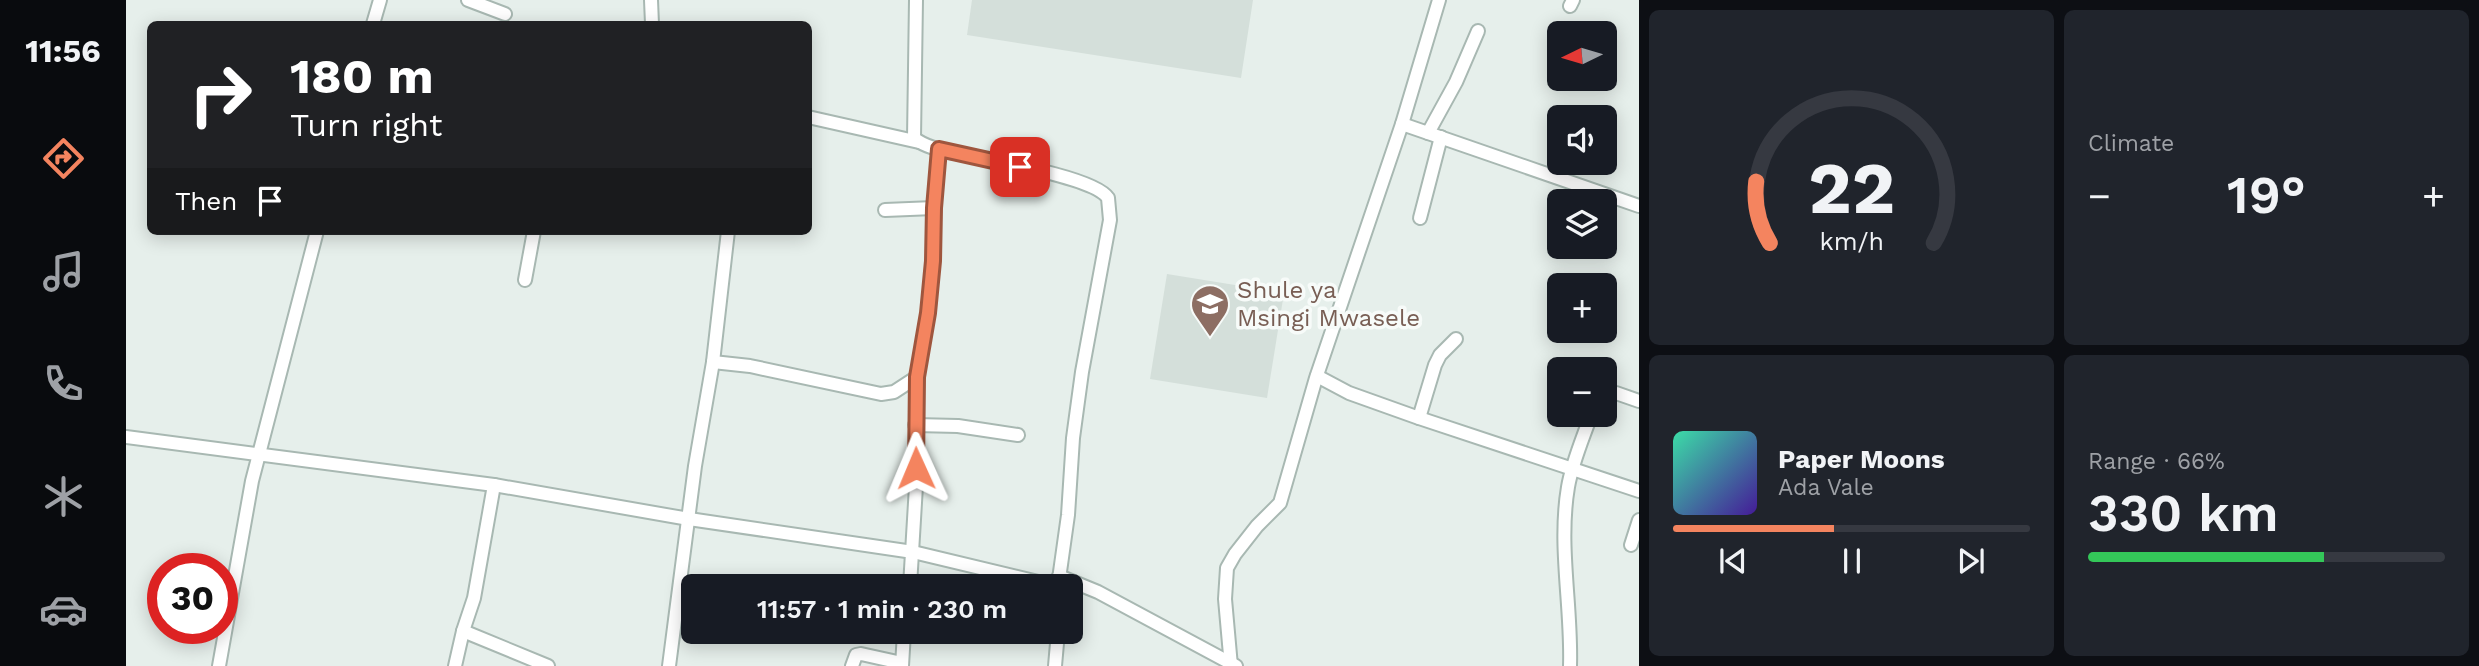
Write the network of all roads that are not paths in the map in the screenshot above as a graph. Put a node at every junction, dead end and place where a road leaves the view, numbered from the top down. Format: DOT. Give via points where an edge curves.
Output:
graph roads {
  1 [pos="380,0"];
  2 [pos="468,0"];
  3 [pos="651,0"];
  4 [pos="916,0"];
  5 [pos="1439,0"];
  6 [pos="505,14"];
  7 [pos="374,21"];
  8 [pos="652,21"];
  9 [pos="1478,31"];
  10 [pos="812,118"];
  11 [pos="1402,124"];
  12 [pos="1428,133"];
  13 [pos="1441,137"];
  14 [pos="919,142"];
  15 [pos="939,149"];
  16 [pos="1639,206"];
  17 [pos="934,208"];
  18 [pos="885,210"];
  19 [pos="1420,218"];
  20 [pos="316,235"];
  21 [pos="533,235"];
  22 [pos="728,235"];
  23 [pos="525,280"];
  24 [pos="1456,338"];
  25 [pos="713,362"];
  26 [pos="1317,376"];
  27 [pos="917,377"];
  28 [pos="1617,393"];
  29 [pos="1639,401"];
  30 [pos="1419,418"];
  31 [pos="915,425"];
  32 [pos="1587,427"];
  33 [pos="1018,435"];
  34 [pos="126,437"];
  35 [pos="260,453"];
  36 [pos="1573,469"];
  37 [pos="494,485"];
  38 [pos="1638,487"];
  39 [pos="689,519"];
  40 [pos="1639,520"];
  41 [pos="1631,545"];
  42 [pos="913,552"];
  43 [pos="911,574"];
  44 [pos="1015,574"];
  45 [pos="1058,574"];
  46 [pos="1083,589"];
  47 [pos="463,631"];
  48 [pos="903,644"];
  49 [pos="1057,644"];
  50 [pos="902,664"];
  51 [pos="1233,665"];
  52 [pos="219,666"];
  53 [pos="455,666"];
  54 [pos="548,666"];
  55 [pos="669,666"];
  56 [pos="852,666"];
  57 [pos="1055,666"];
  58 [pos="1570,666"];
  1 -- 7 [label="street"];
  2 -- 6 [label="street"];
  3 -- 8 [label="street"];
  4 -- 14 [label="street" via="913,133"];
  5 -- 11 [label="street"];
  9 -- 12 [label="street"];
  10 -- 14 [label="street"];
  11 -- 12 [label="street"];
  11 -- 26 [label="street"];
  12 -- 13 [label="street"];
  13 -- 16 [label="street"];
  13 -- 19 [label="street"];
  14 -- 15 [label="street"];
  15 -- 17 [label="street"];
  15 -- 45 [label="street" via="1065,177 1097,188 1108,198 1110,220 1082,372"];
  17 -- 18 [label="street"];
  17 -- 27 [label="street" via="931,287"];
  20 -- 35 [label="street"];
  21 -- 23 [label="street"];
  22 -- 25 [label="street"];
  24 -- 30 [label="street" via="1435,365"];
  25 -- 27 [label="street" via="881,394 894,392"];
  25 -- 39 [label="street"];
  26 -- 30 [label="street" via="1349,393"];
  26 -- 51 [label="street" via="1280,503 1227,568 1225,599"];
  27 -- 31 [label="street"];
  28 -- 29 [label="street"];
  30 -- 36 [label="street"];
  31 -- 33 [label="street"];
  31 -- 42 [label="street"];
  32 -- 36 [label="street"];
  34 -- 35 [label="street"];
  35 -- 37 [label="street"];
  35 -- 52 [label="street"];
  36 -- 38 [label="street"];
  36 -- 58 [label="street" via="1566,501 1564,555"];
  37 -- 39 [label="street"];
  37 -- 47 [label="street" via="474,598"];
  39 -- 42 [label="street"];
  39 -- 55 [label="street"];
  40 -- 41 [label="street"];
  42 -- 43 [label="street"];
  42 -- 44 [label="street"];
  46 -- 51 [label="street" via="1098,592"];
  47 -- 53 [label="street"];
  47 -- 54 [label="street"];
  48 -- 50 [label="street"];
  49 -- 57 [label="street"];
  50 -- 56 [label="street" via="861,654"];
}
